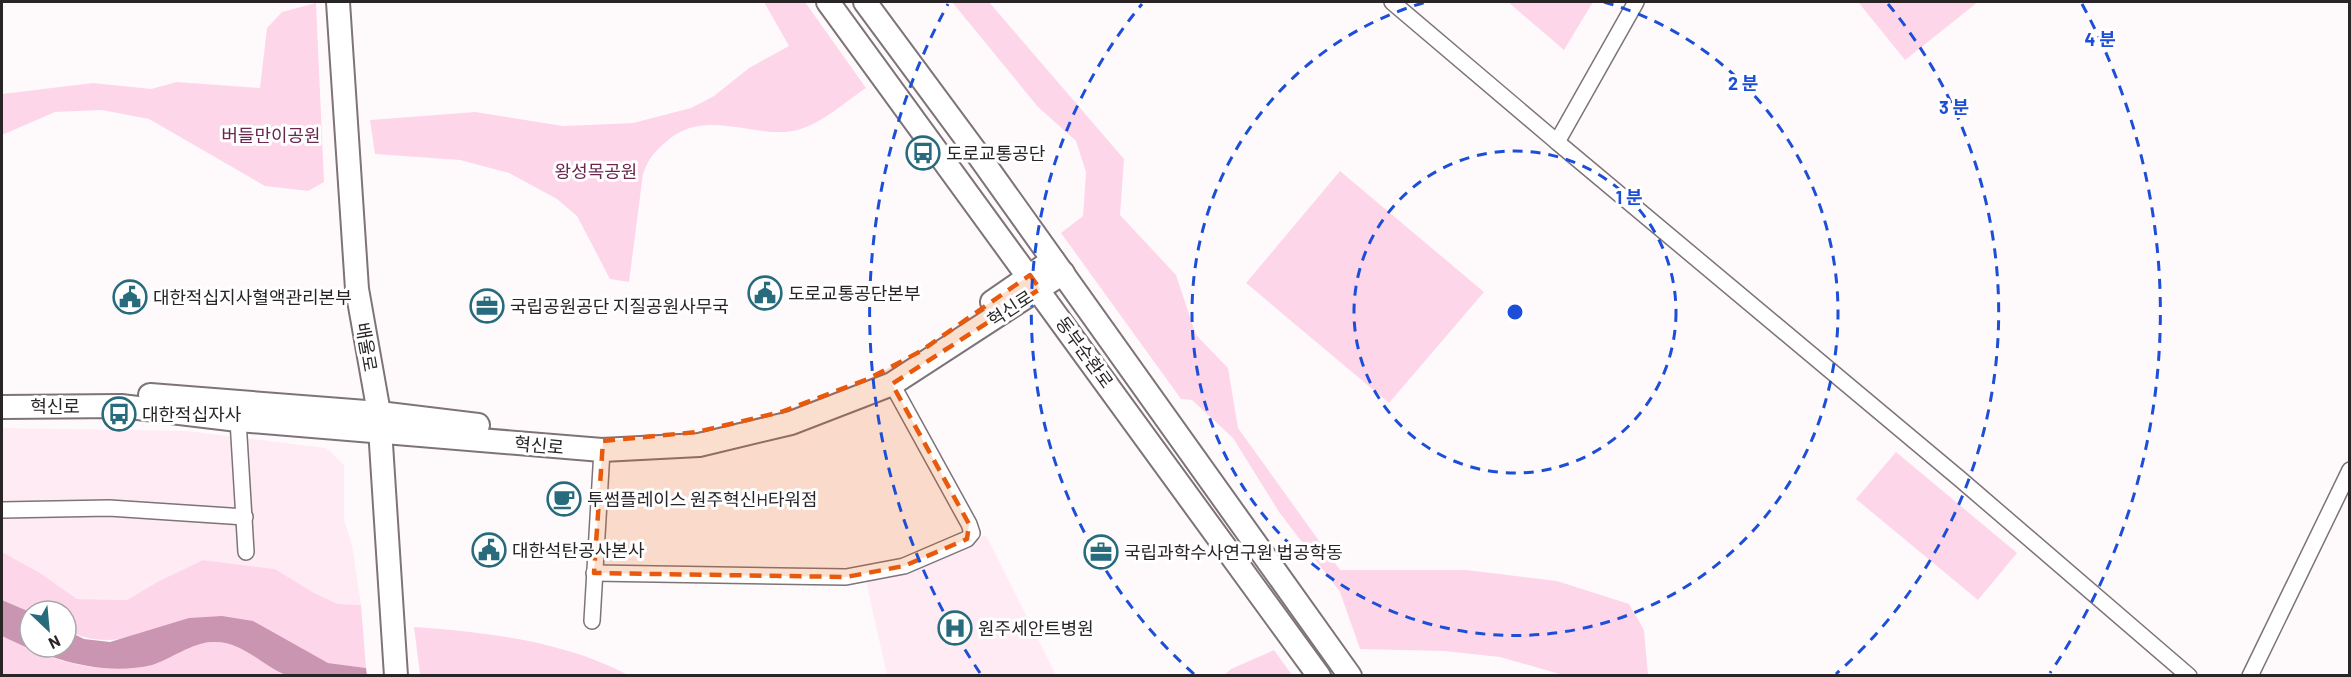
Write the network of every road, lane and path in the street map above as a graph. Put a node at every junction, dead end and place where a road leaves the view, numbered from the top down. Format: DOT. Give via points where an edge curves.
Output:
graph roads {
  1 [pos="338,2"];
  2 [pos="828,2"];
  3 [pos="865,2"];
  4 [pos="1392,2"];
  5 [pos="1636,2"];
  6 [pos="1557,142"];
  7 [pos="1058,267"];
  8 [pos="1035,282"];
  9 [pos="892,384"];
  10 [pos="2,392"];
  11 [pos="2,407"];
  12 [pos="238,420"];
  13 [pos="379,423"];
  14 [pos="603,446"];
  15 [pos="2349,470"];
  16 [pos="2,510"];
  17 [pos="245,517"];
  18 [pos="246,552"];
  19 [pos="594,573"];
  20 [pos="592,621"];
  21 [pos="396,675"];
  22 [pos="1319,675"];
  23 [pos="1350,675"];
  24 [pos="2188,675"];
  25 [pos="2250,675"];
  1 -- 13 [label="street, 배울로" via="357,289"];
  2 -- 8 [label="street, 동부순환로"];
  3 -- 7 [label="street, 동부순환로"];
  4 -- 6 [label="street"];
  5 -- 6 [label="street"];
  6 -- 24 [label="street"];
  7 -- 8 [label="street"];
  7 -- 23 [label="street, 동부순환로"];
  8 -- 9 [label="street, 혁신로"];
  8 -- 14 [label="street, 혁신로" via="921,351 839,390 781,412 697,432"];
  8 -- 22 [label="street, 동부순환로"];
  9 -- 14 [label="street, 혁신로" via="816,415 699,445"];
  9 -- 19 [label="street" via="969,524 972,533 967,539 904,566 846,577"];
  10 -- 13 [label="street, 혁신로" via="122,393"];
  11 -- 12 [label="street, 혁신로" via="121,406"];
  12 -- 13 [label="street, 혁신로"];
  12 -- 17 [label="street"];
  13 -- 14 [label="street, 혁신로"];
  13 -- 21 [label="street, 배울로"];
  14 -- 19 [label="street"];
  15 -- 25 [label="street"];
  16 -- 17 [label="street" via="109,508"];
  17 -- 18 [label="street"];
  19 -- 20 [label="street"];
}
